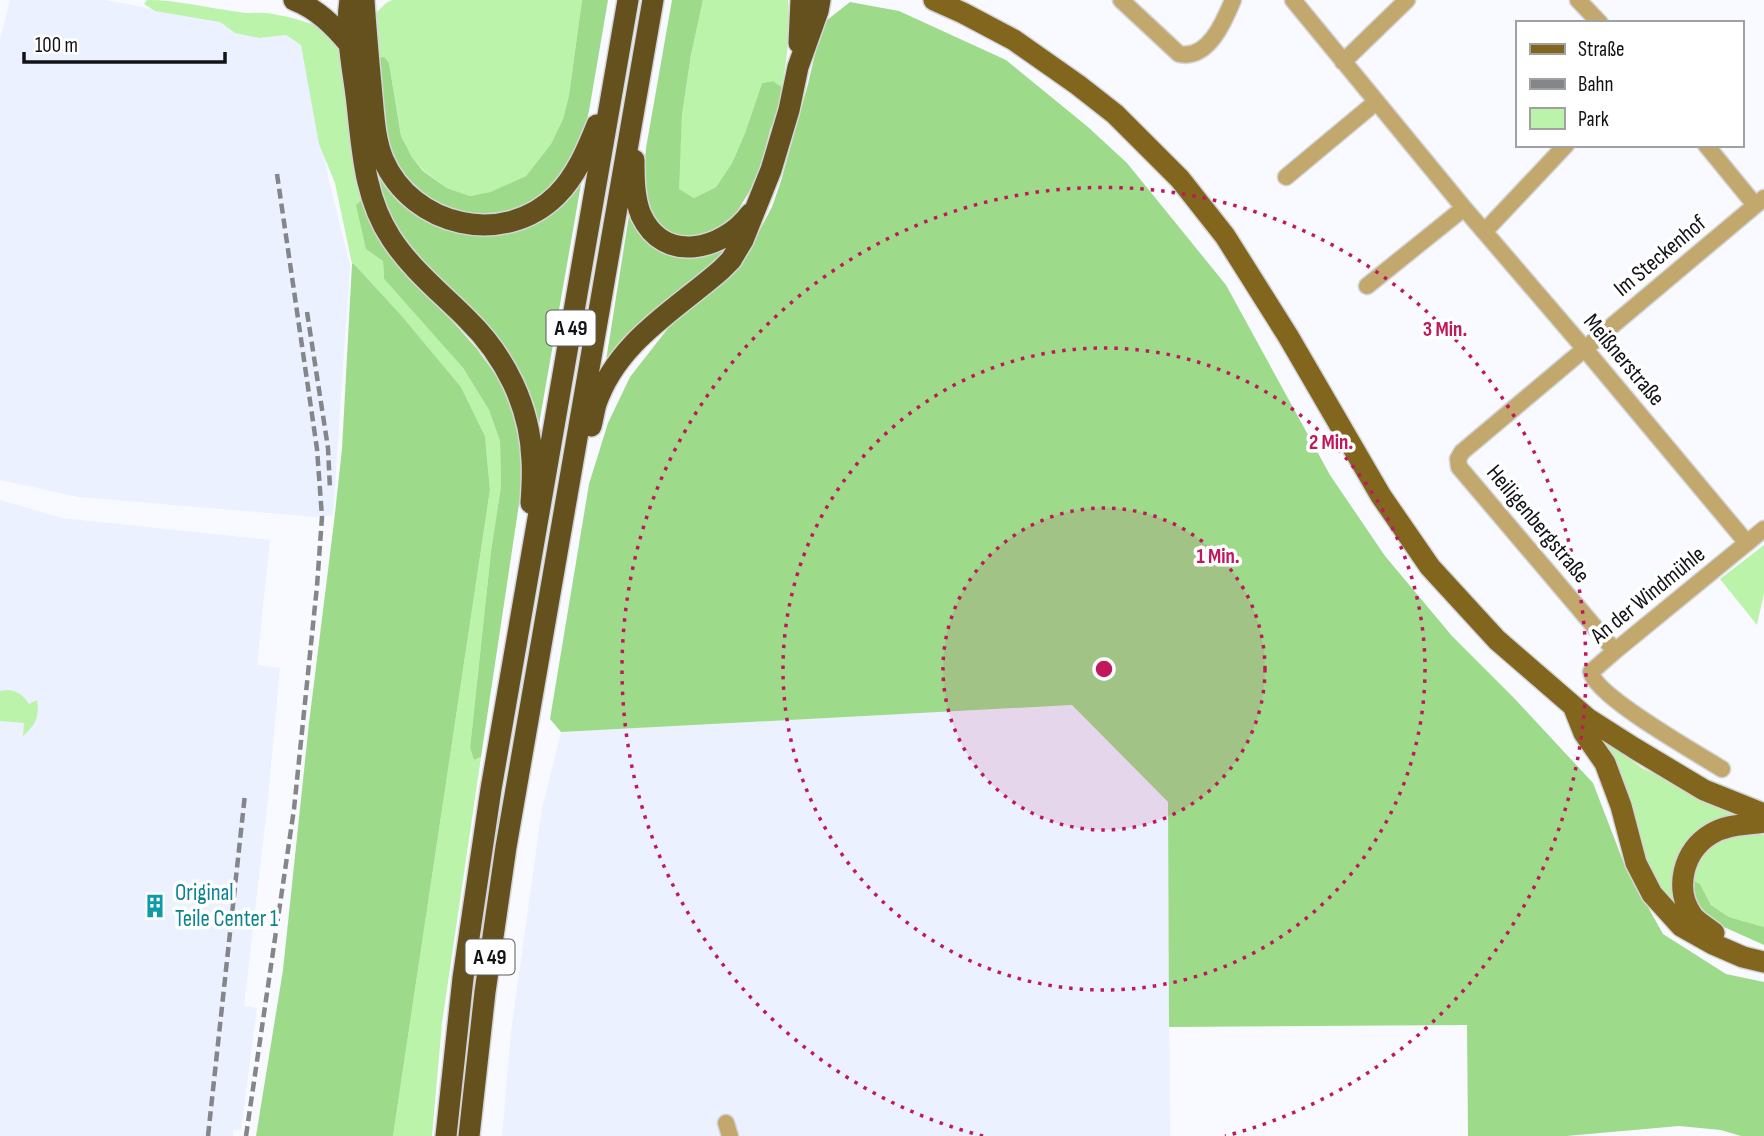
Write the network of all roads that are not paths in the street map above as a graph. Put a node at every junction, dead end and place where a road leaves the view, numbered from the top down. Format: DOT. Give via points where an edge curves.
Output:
graph roads {
  1 [pos="294,0"];
  2 [pos="349,0"];
  3 [pos="364,0"];
  4 [pos="628,0"];
  5 [pos="653,0"];
  6 [pos="934,0"];
  7 [pos="1121,0"];
  8 [pos="1233,0"];
  9 [pos="1293,0"];
  10 [pos="1407,0"];
  11 [pos="1578,0"];
  12 [pos="811,4"];
  13 [pos="1598,21"];
  14 [pos="349,44"];
  15 [pos="1343,62"];
  16 [pos="614,81"];
  17 [pos="1376,102"];
  18 [pos="633,115"];
  19 [pos="1564,147"];
  20 [pos="1708,147"];
  21 [pos="1286,177"];
  22 [pos="1760,202"];
  23 [pos="758,204"];
  24 [pos="1464,208"];
  25 [pos="1485,231"];
  26 [pos="1367,286"];
  27 [pos="1584,348"];
  28 [pos="573,452"];
  29 [pos="1764,529"];
  30 [pos="1747,543"];
  31 [pos="529,576"];
  32 [pos="1615,651"];
  33 [pos="1573,706"];
  34 [pos="1722,768"];
  35 [pos="1764,814"];
  36 [pos="1764,822"];
  37 [pos="1764,953"];
  38 [pos="1764,962"];
  39 [pos="446,1136"];
  40 [pos="469,1136"];
  1 -- 14 [label="highway" via="322,16"];
  2 -- 14 [label="highway"];
  3 -- 16 [label="highway" via="376,134 384,160 397,183 417,203 442,218 485,226 511,222 556,196 579,165"];
  4 -- 16 [label="highway, A 49"];
  5 -- 18 [label="highway, A 49"];
  6 -- 33 [label="main road" via="1014,40 1078,85 1115,114 1180,179 1225,236 1381,496 1430,566 1497,640"];
  7 -- 8 [label="street" via="1179,54 1187,56 1206,47"];
  9 -- 15 [label="street, Meißnerstraße"];
  10 -- 15 [label="street"];
  11 -- 13 [label="street"];
  12 -- 23 [label="highway" via="779,147"];
  14 -- 31 [label="highway" via="365,169 377,213 405,257 492,346 520,399 533,460"];
  15 -- 17 [label="street, Meißnerstraße"];
  16 -- 31 [label="highway, A 49"];
  17 -- 21 [label="street"];
  17 -- 24 [label="street, Meißnerstraße"];
  18 -- 23 [label="highway" via="638,204 646,223 661,238 681,246 709,245 726,236"];
  18 -- 28 [label="highway, A 49"];
  19 -- 25 [label="street"];
  20 -- 22 [label="street"];
  22 -- 27 [label="street, Im Steckenhof"];
  23 -- 28 [label="highway" via="731,260 626,351 609,377 592,425"];
  24 -- 25 [label="street, Meißnerstraße"];
  24 -- 26 [label="street"];
  25 -- 27 [label="street, Meißnerstraße"];
  27 -- 30 [label="street, Meißnerstraße"];
  27 -- 32 [label="street, Heiligenbergstraße" via="1458,459 1459,467"];
  28 -- 40 [label="highway, A 49" via="506,847"];
  29 -- 30 [label="street, An der Windmühle"];
  30 -- 32 [label="street, An der Windmühle"];
  31 -- 39 [label="highway, A 49" via="480,861"];
  32 -- 34 [label="street, An der Windmühle" via="1591,673 1594,680 1628,711"];
  33 -- 35 [label="main road" via="1704,790"];
  33 -- 38 [label="main road" via="1584,733 1605,763 1636,863 1652,894 1681,926 1713,944"];
  36 -- 37 [label="main road" via="1734,825 1711,834 1696,847 1684,869 1682,894 1693,917 1717,935"];
}
